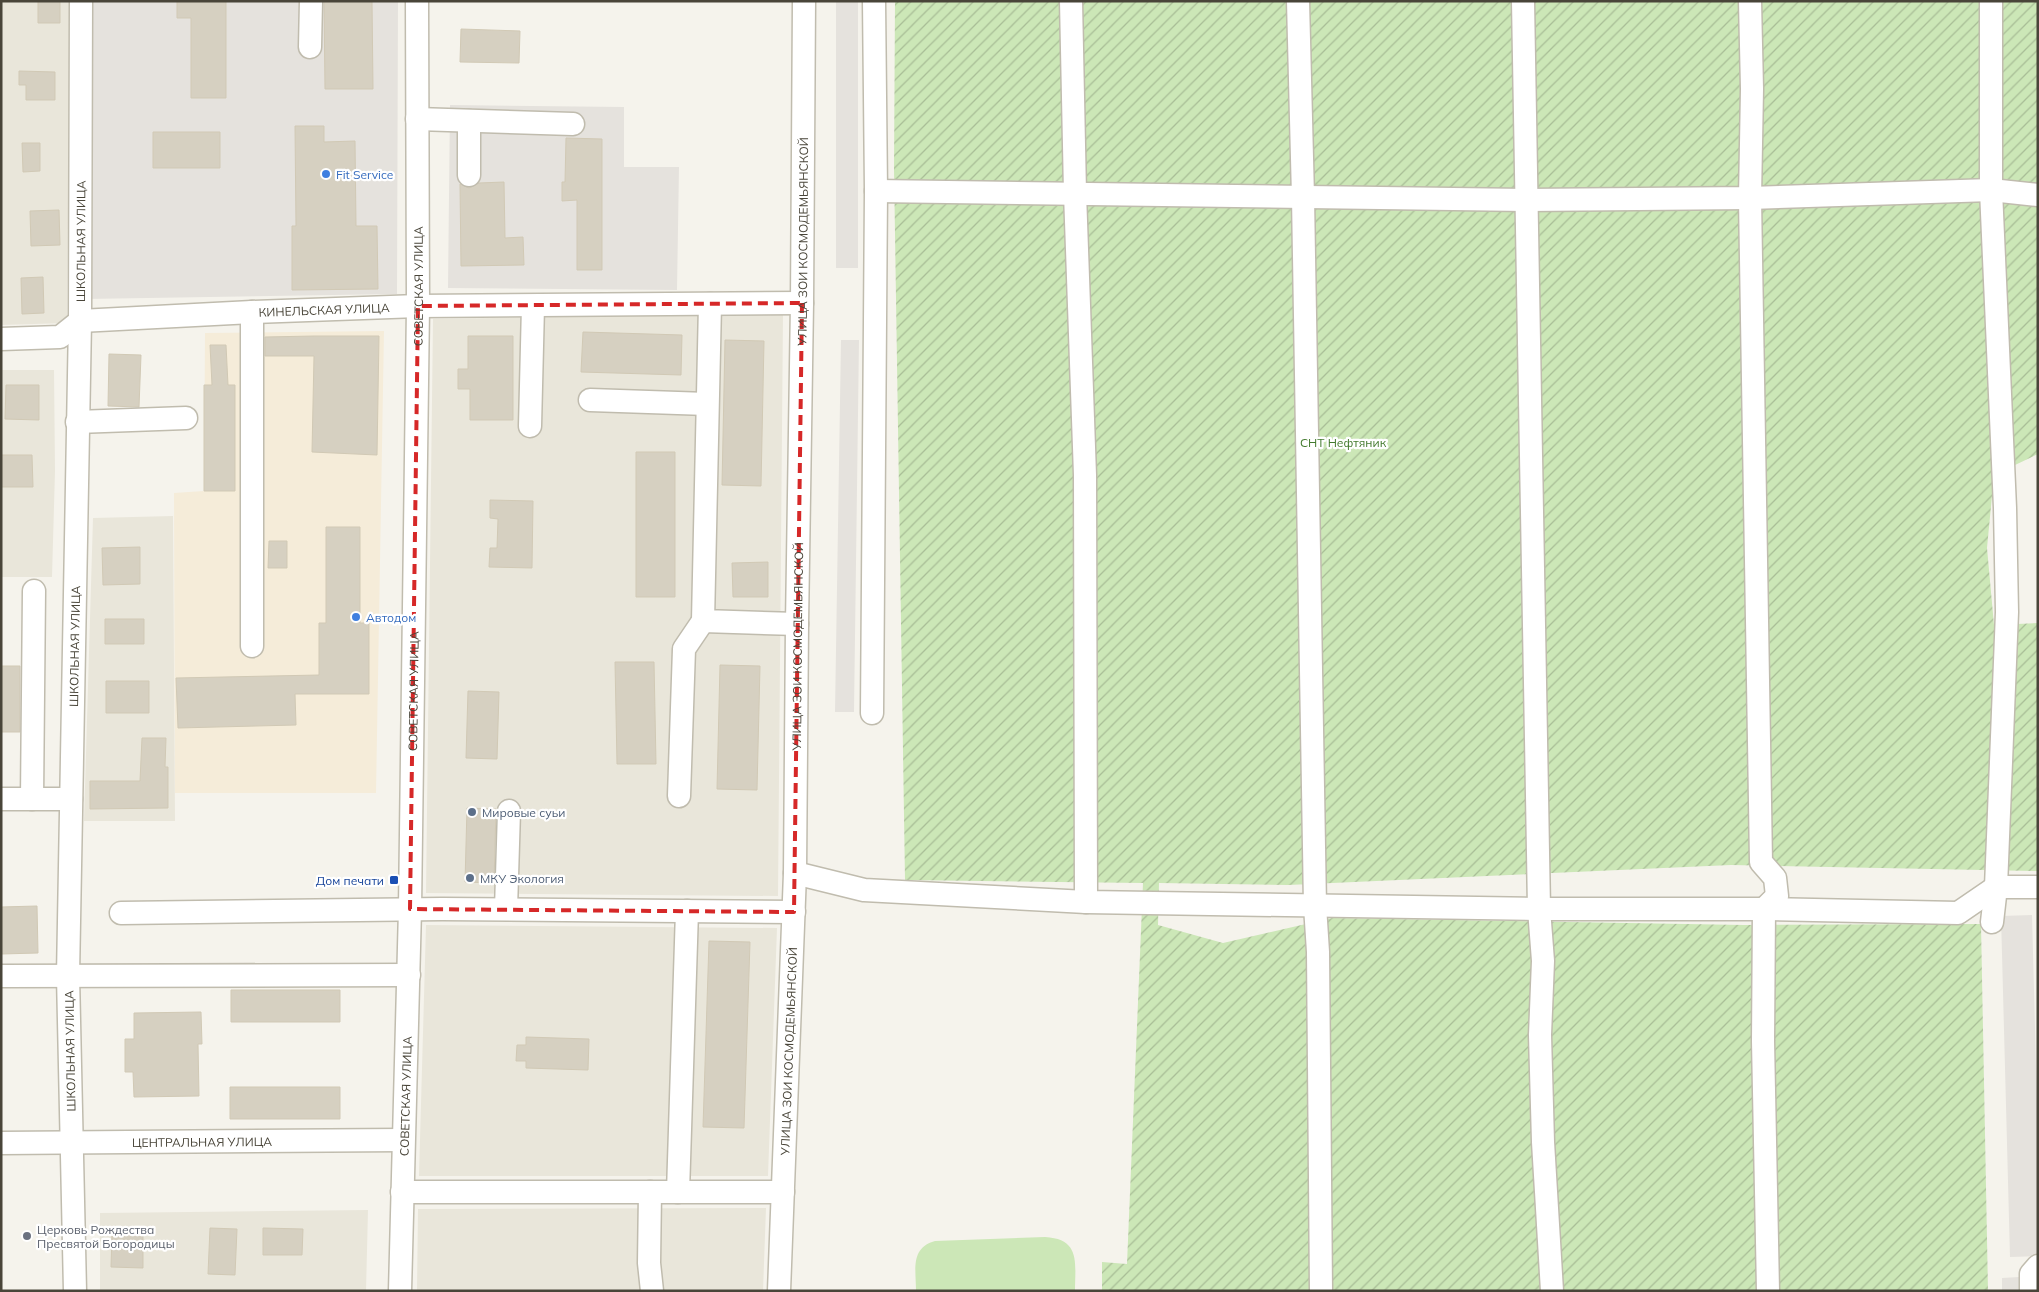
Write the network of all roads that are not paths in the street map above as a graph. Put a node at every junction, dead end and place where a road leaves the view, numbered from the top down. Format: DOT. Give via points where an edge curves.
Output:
graph roads {
  1 [pos="80,1"];
  2 [pos="310,1"];
  3 [pos="417,1"];
  4 [pos="804,1"];
  5 [pos="874,1"];
  6 [pos="1071,1"];
  7 [pos="1298,1"];
  8 [pos="1523,1"];
  9 [pos="1750,1"];
  10 [pos="1991,1"];
  11 [pos="310,47"];
  12 [pos="417,120"];
  13 [pos="469,121"];
  14 [pos="573,124"];
  15 [pos="469,175"];
  16 [pos="1991,190"];
  17 [pos="876,191"];
  18 [pos="1075,193"];
  19 [pos="2038,196"];
  20 [pos="1303,197"];
  21 [pos="1750,198"];
  22 [pos="1526,200"];
  23 [pos="802,303"];
  24 [pos="710,304"];
  25 [pos="418,306"];
  26 [pos="533,306"];
  27 [pos="252,312"];
  28 [pos="80,321"];
  29 [pos="1,339"];
  30 [pos="590,400"];
  31 [pos="707,404"];
  32 [pos="186,418"];
  33 [pos="77,422"];
  34 [pos="530,426"];
  35 [pos="34,591"];
  36 [pos="703,621"];
  37 [pos="797,624"];
  38 [pos="252,646"];
  39 [pos="872,713"];
  40 [pos="679,796"];
  41 [pos="71,798"];
  42 [pos="1,799"];
  43 [pos="32,799"];
  44 [pos="509,811"];
  45 [pos="795,873"];
  46 [pos="1996,887"];
  47 [pos="2038,887"];
  48 [pos="1086,902"];
  49 [pos="1315,906"];
  50 [pos="410,909"];
  51 [pos="506,909"];
  52 [pos="1538,909"];
  53 [pos="1764,909"];
  54 [pos="686,911"];
  55 [pos="794,912"];
  56 [pos="121,913"];
  57 [pos="1992,922"];
  58 [pos="408,975"];
  59 [pos="1,976"];
  60 [pos="68,976"];
  61 [pos="404,1140"];
  62 [pos="1,1143"];
  63 [pos="72,1143"];
  64 [pos="402,1192"];
  65 [pos="650,1192"];
  66 [pos="678,1192"];
  67 [pos="783,1192"];
  68 [pos="2038,1266"];
  69 [pos="75,1291"];
  70 [pos="400,1291"];
  71 [pos="652,1291"];
  72 [pos="779,1291"];
  73 [pos="1321,1291"];
  74 [pos="1552,1291"];
  75 [pos="1768,1291"];
  76 [pos="2031,1291"];
  1 -- 28 [label="street, ШКОЛЬНАЯ УЛИЦА"];
  2 -- 11 [label="street"];
  3 -- 12 [label="street, СОВЕТСКАЯ УЛИЦА"];
  4 -- 23 [label="street, УЛИЦА ЗОИ КОСМОДЕМЬЯНСКОЙ"];
  5 -- 17 [label="street"];
  6 -- 18 [label="street"];
  7 -- 20 [label="street"];
  8 -- 22 [label="street"];
  9 -- 21 [label="street"];
  10 -- 16 [label="street"];
  12 -- 13 [label="street"];
  12 -- 25 [label="street, СОВЕТСКАЯ УЛИЦА"];
  13 -- 14 [label="street"];
  13 -- 15 [label="street"];
  16 -- 19 [label="street"];
  16 -- 21 [label="street"];
  16 -- 46 [label="street" via="2007,612"];
  17 -- 18 [label="street"];
  17 -- 39 [label="street"];
  18 -- 20 [label="street"];
  18 -- 48 [label="street" via="1085,476"];
  20 -- 22 [label="street"];
  20 -- 49 [label="street"];
  21 -- 22 [label="street"];
  21 -- 53 [label="street" via="1761,862 1775,878 1777,896"];
  22 -- 52 [label="street"];
  23 -- 24 [label="street, КИНЕЛЬСКАЯ УЛИЦА"];
  23 -- 37 [label="street, УЛИЦА ЗОИ КОСМОДЕМЬЯНСКОЙ"];
  24 -- 26 [label="street, КИНЕЛЬСКАЯ УЛИЦА"];
  24 -- 31 [label="street"];
  25 -- 26 [label="street, КИНЕЛЬСКАЯ УЛИЦА"];
  25 -- 27 [label="street, КИНЕЛЬСКАЯ УЛИЦА"];
  25 -- 50 [label="street, СОВЕТСКАЯ УЛИЦА"];
  26 -- 34 [label="street"];
  27 -- 28 [label="street, КИНЕЛЬСКАЯ УЛИЦА"];
  27 -- 38 [label="street"];
  28 -- 29 [label="street" via="60,336"];
  28 -- 33 [label="street, ШКОЛЬНАЯ УЛИЦА"];
  30 -- 31 [label="street"];
  31 -- 36 [label="street"];
  32 -- 33 [label="street"];
  33 -- 41 [label="street, ШКОЛЬНАЯ УЛИЦА"];
  35 -- 43 [label="street"];
  36 -- 37 [label="street"];
  36 -- 40 [label="street" via="684,649"];
  37 -- 45 [label="street, УЛИЦА ЗОИ КОСМОДЕМЬЯНСКОЙ"];
  41 -- 43 [label="street"];
  41 -- 60 [label="street, ШКОЛЬНАЯ УЛИЦА"];
  42 -- 43 [label="street"];
  44 -- 51 [label="street"];
  45 -- 48 [label="street" via="864,890"];
  45 -- 55 [label="street, УЛИЦА ЗОИ КОСМОДЕМЬЯНСКОЙ"];
  46 -- 47 [label="street"];
  46 -- 53 [label="street" via="1958,913"];
  46 -- 57 [label="street"];
  48 -- 49 [label="street"];
  49 -- 52 [label="street"];
  49 -- 73 [label="street"];
  50 -- 51 [label="street"];
  50 -- 56 [label="street"];
  50 -- 58 [label="street, СОВЕТСКАЯ УЛИЦА"];
  51 -- 54 [label="street"];
  52 -- 53 [label="street"];
  52 -- 74 [label="street" via="1543,961 1540,1035 1543,1142"];
  53 -- 75 [label="street"];
  54 -- 55 [label="street"];
  54 -- 66 [label="street"];
  55 -- 67 [label="street, УЛИЦА ЗОИ КОСМОДЕМЬЯНСКОЙ"];
  58 -- 60 [label="street"];
  58 -- 61 [label="street, СОВЕТСКАЯ УЛИЦА"];
  59 -- 60 [label="street"];
  60 -- 63 [label="street, ШКОЛЬНАЯ УЛИЦА"];
  61 -- 63 [label="street, ЦЕНТРАЛЬНАЯ УЛИЦА"];
  61 -- 64 [label="street, СОВЕТСКАЯ УЛИЦА"];
  62 -- 63 [label="street, ЦЕНТРАЛЬНАЯ УЛИЦА"];
  63 -- 69 [label="street, ШКОЛЬНАЯ УЛИЦА"];
  64 -- 65 [label="street"];
  64 -- 70 [label="street, СОВЕТСКАЯ УЛИЦА"];
  65 -- 66 [label="street"];
  65 -- 71 [label="street"];
  66 -- 67 [label="street"];
  67 -- 72 [label="street, УЛИЦА ЗОИ КОСМОДЕМЬЯНСКОЙ"];
  68 -- 76 [label="street" via="2031,1274"];
}
